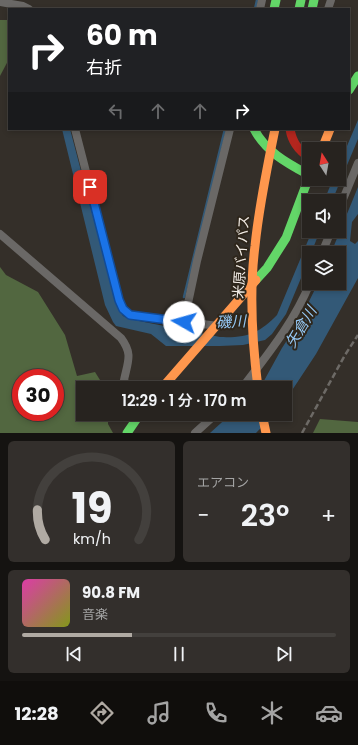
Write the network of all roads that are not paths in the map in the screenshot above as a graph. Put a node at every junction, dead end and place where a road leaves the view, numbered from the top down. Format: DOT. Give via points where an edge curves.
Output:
graph roads {
  1 [pos="0,2"];
  2 [pos="27,8"];
  3 [pos="358,76"];
  4 [pos="350,88"];
  5 [pos="75,130"];
  6 [pos="230,130"];
  7 [pos="255,130"];
  8 [pos="275,130"];
  9 [pos="290,130"];
  10 [pos="330,130"];
  11 [pos="325,142"];
  12 [pos="302,152"];
  13 [pos="358,164"];
  14 [pos="302,172"];
  15 [pos="305,186"];
  16 [pos="345,194"];
  17 [pos="0,234"];
  18 [pos="307,290"];
  19 [pos="184,322"];
  20 [pos="216,328"];
  21 [pos="125,381"];
  22 [pos="168,381"];
  23 [pos="247,381"];
  24 [pos="257,381"];
  25 [pos="135,421"];
  26 [pos="208,421"];
  27 [pos="263,421"];
  28 [pos="127,433"];
  29 [pos="195,433"];
  30 [pos="266,433"];
  1 -- 2 [label="street"];
  3 -- 4 [label="main road"];
  5 -- 19 [label="street" via="123,309 130,315"];
  6 -- 19 [label="street"];
  7 -- 14 [label="main road" via="262,143 278,158"];
  8 -- 24 [label="main road, 米原バイパス, bridge" via="259,210 253,263 251,314"];
  9 -- 12 [label="main road" via="292,142"];
  10 -- 11 [label="main road"];
  13 -- 16 [label="street"];
  15 -- 20 [label="main road" via="286,238 267,268"];
  17 -- 21 [label="street" via="121,338 128,348 130,357"];
  18 -- 23 [label="street" via="285,331"];
  19 -- 20 [label="street"];
  20 -- 22 [label="main road"];
  25 -- 28 [label="main road"];
  26 -- 29 [label="street"];
  27 -- 30 [label="main road"];
}
